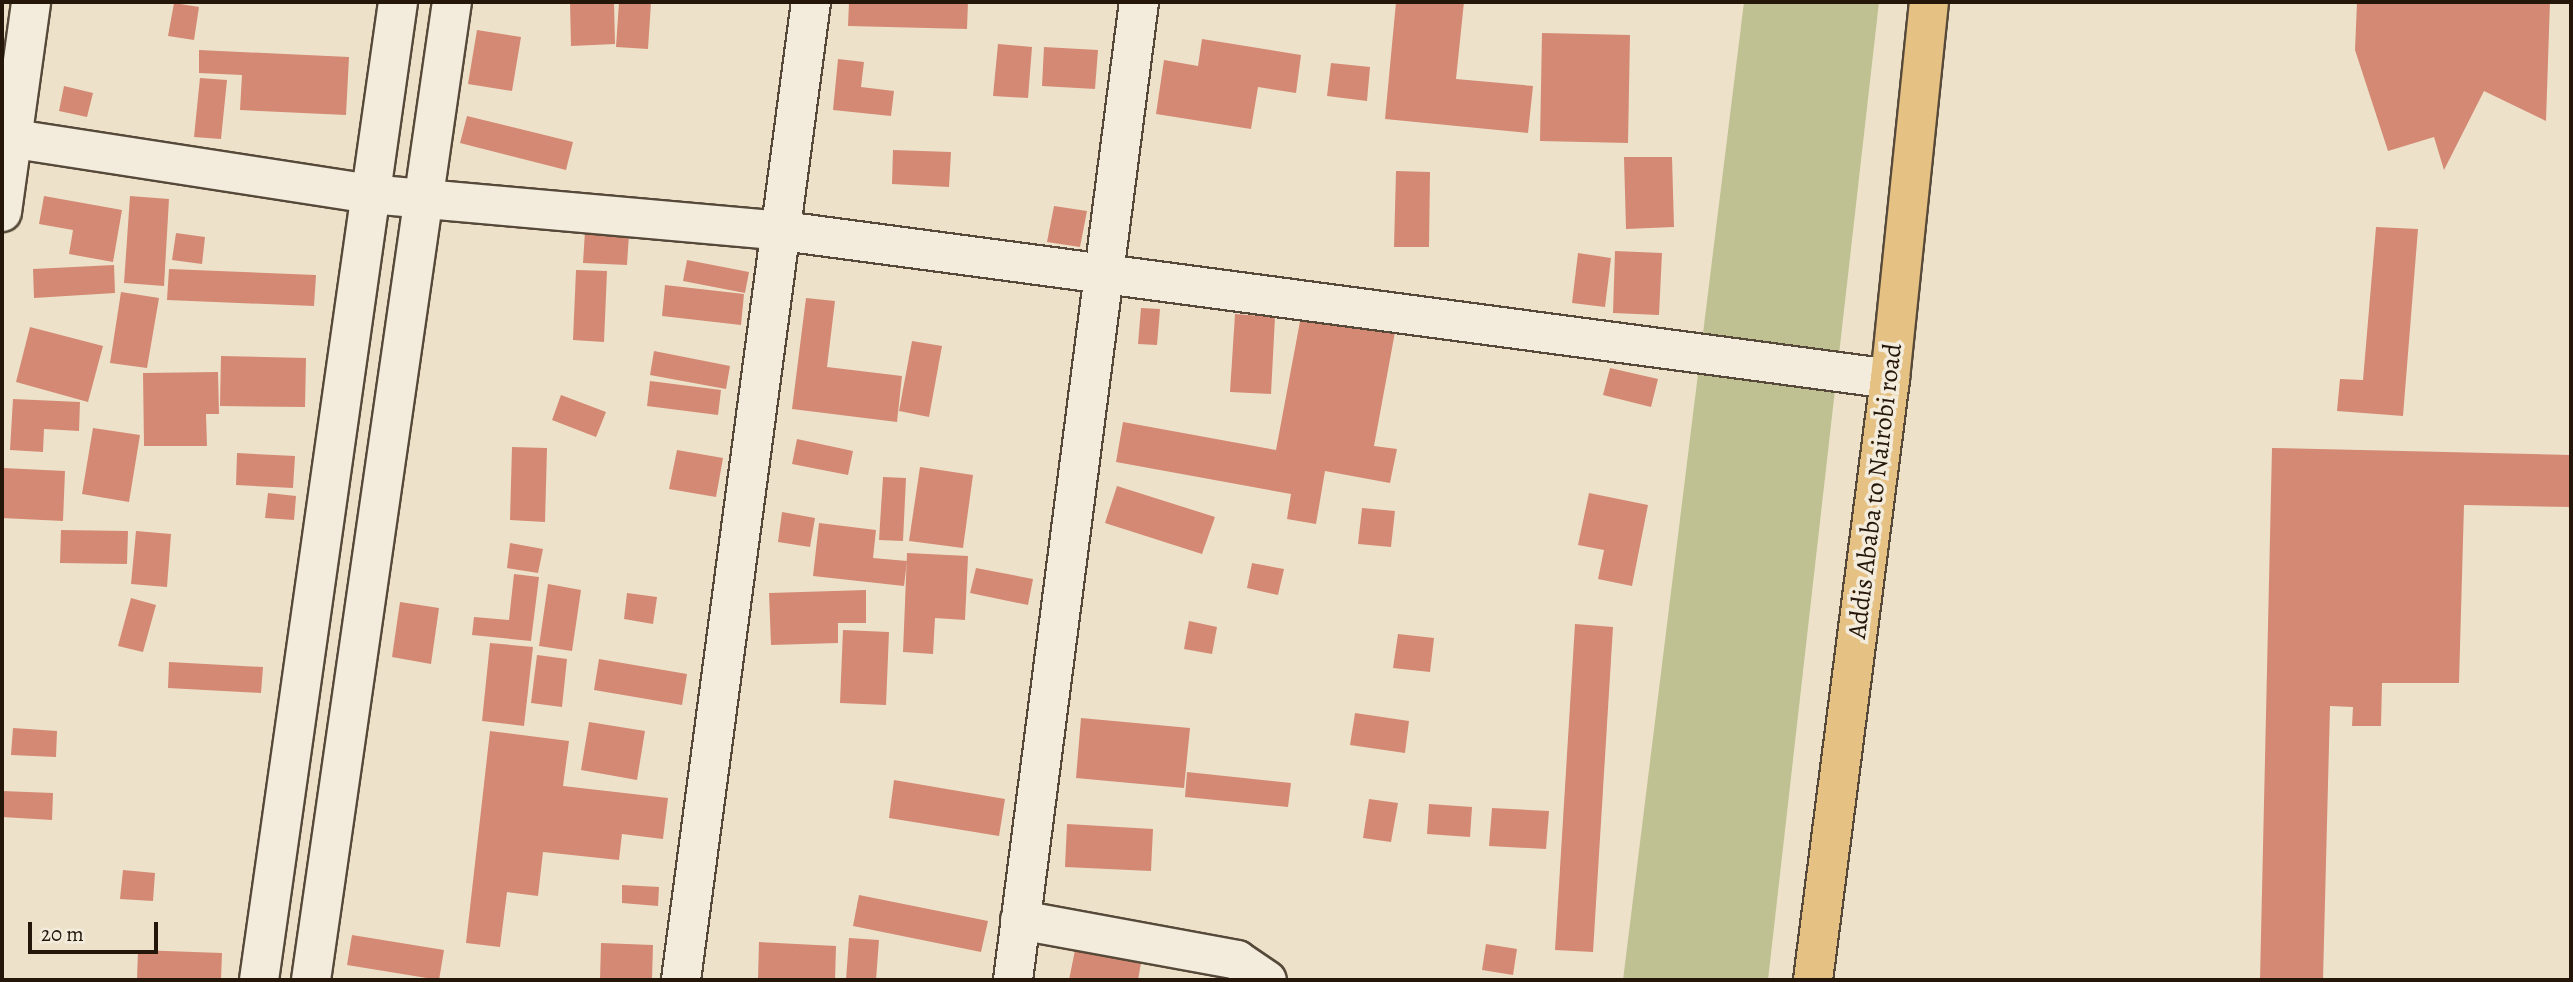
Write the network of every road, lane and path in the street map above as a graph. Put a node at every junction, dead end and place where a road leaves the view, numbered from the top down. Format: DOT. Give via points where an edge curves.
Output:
graph roads {
  1 [pos="32,2"];
  2 [pos="398,2"];
  3 [pos="452,2"];
  4 [pos="811,2"];
  5 [pos="1139,2"];
  6 [pos="1929,2"];
  7 [pos="7,138"];
  8 [pos="370,194"];
  9 [pos="424,196"];
  10 [pos="2,212"];
  11 [pos="783,231"];
  12 [pos="1106,273"];
  13 [pos="1890,379"];
  14 [pos="1020,920"];
  15 [pos="259,980"];
  16 [pos="311,980"];
  17 [pos="681,980"];
  18 [pos="1013,980"];
  19 [pos="1267,980"];
  20 [pos="1813,980"];
  1 -- 7 [label="street"];
  2 -- 8 [label="street"];
  3 -- 9 [label="street"];
  4 -- 11 [label="street"];
  5 -- 12 [label="street"];
  6 -- 13 [label="highway, Addis Ababa to Nairobi road"];
  7 -- 8 [label="street"];
  7 -- 10 [label="street"];
  8 -- 9 [label="street"];
  8 -- 15 [label="street"];
  9 -- 11 [label="street"];
  9 -- 16 [label="street"];
  11 -- 12 [label="street"];
  11 -- 17 [label="street"];
  12 -- 13 [label="street"];
  12 -- 14 [label="street"];
  13 -- 20 [label="highway, Addis Ababa to Nairobi road"];
  14 -- 18 [label="street"];
  14 -- 19 [label="street" via="1237,960"];
}
